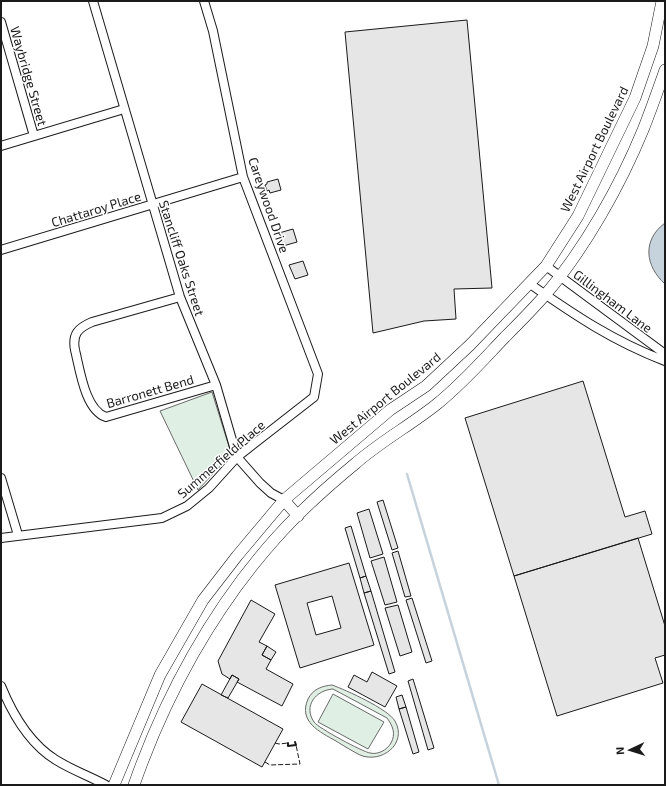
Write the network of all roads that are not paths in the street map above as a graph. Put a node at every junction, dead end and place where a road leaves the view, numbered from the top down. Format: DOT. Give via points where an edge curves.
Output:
graph roads {
  1 [pos="92,1"];
  2 [pos="204,1"];
  3 [pos="662,1"];
  4 [pos="1,22"];
  5 [pos="665,70"];
  6 [pos="124,109"];
  7 [pos="34,136"];
  8 [pos="1,146"];
  9 [pos="243,176"];
  10 [pos="152,204"];
  11 [pos="1,250"];
  12 [pos="546,266"];
  13 [pos="560,276"];
  14 [pos="530,284"];
  15 [pos="545,295"];
  16 [pos="180,297"];
  17 [pos="665,354"];
  18 [pos="313,359"];
  19 [pos="665,361"];
  20 [pos="216,385"];
  21 [pos="346,447"];
  22 [pos="237,457"];
  23 [pos="358,461"];
  24 [pos="1,478"];
  25 [pos="284,500"];
  26 [pos="298,516"];
  27 [pos="18,535"];
  28 [pos="1,538"];
  29 [pos="178,644"];
  30 [pos="193,653"];
  31 [pos="1,686"];
  32 [pos="106,785"];
  33 [pos="114,785"];
  34 [pos="134,785"];
  1 -- 6 [label="street, Stancliff Oaks Street"];
  2 -- 9 [label="street, Careywood Drive" via="213,31"];
  3 -- 12 [label="main road, West Airport Boulevard" via="653,46 635,98 578,216"];
  4 -- 7 [label="street, Waybridge Street"];
  5 -- 13 [label="main road" via="643,130 620,177 591,230"];
  6 -- 7 [label="street"];
  6 -- 10 [label="street, Stancliff Oaks Street"];
  7 -- 8 [label="street"];
  9 -- 10 [label="street, Chattaroy Place"];
  9 -- 18 [label="street, Careywood Drive"];
  10 -- 11 [label="street, Chattaroy Place"];
  10 -- 16 [label="street, Stancliff Oaks Street"];
  12 -- 13 [label="street, Gillingham Lane"];
  12 -- 14 [label="main road, West Airport Boulevard"];
  13 -- 15 [label="main road"];
  13 -- 17 [label="street, Gillingham Lane"];
  14 -- 15 [label="street, Gillingham Lane"];
  14 -- 21 [label="main road, West Airport Boulevard" via="426,386 390,410"];
  15 -- 19 [label="street, Gillingham Lane" via="588,325 636,350"];
  15 -- 23 [label="main road" via="478,366 438,403"];
  16 -- 20 [label="street, Stancliff Oaks Street"];
  16 -- 20 [label="street, Barronett Bend" via="92,322 76,332 73,341 90,404 100,415 111,416"];
  18 -- 22 [label="street, Summerfield Place" via="318,374 314,397"];
  20 -- 22 [label="street, Stancliff Oaks Street"];
  21 -- 23 [label="main road"];
  21 -- 25 [label="main road, West Airport Boulevard"];
  22 -- 25 [label="street, Stancliff Oaks Street" via="260,483"];
  22 -- 27 [label="street, Summerfield Place" via="209,488 187,506 162,518"];
  23 -- 26 [label="main road"];
  24 -- 27 [label="street"];
  25 -- 26 [label="main road"];
  25 -- 29 [label="main road, West Airport Boulevard" via="203,600"];
  26 -- 30 [label="main road" via="258,559"];
  27 -- 28 [label="street, Summerfield Place"];
  29 -- 30 [label="main road"];
  29 -- 33 [label="main road, West Airport Boulevard" via="160,675"];
  30 -- 34 [label="main road" via="164,711"];
  31 -- 32 [label="street" via="23,728 36,744 54,759"];
}
